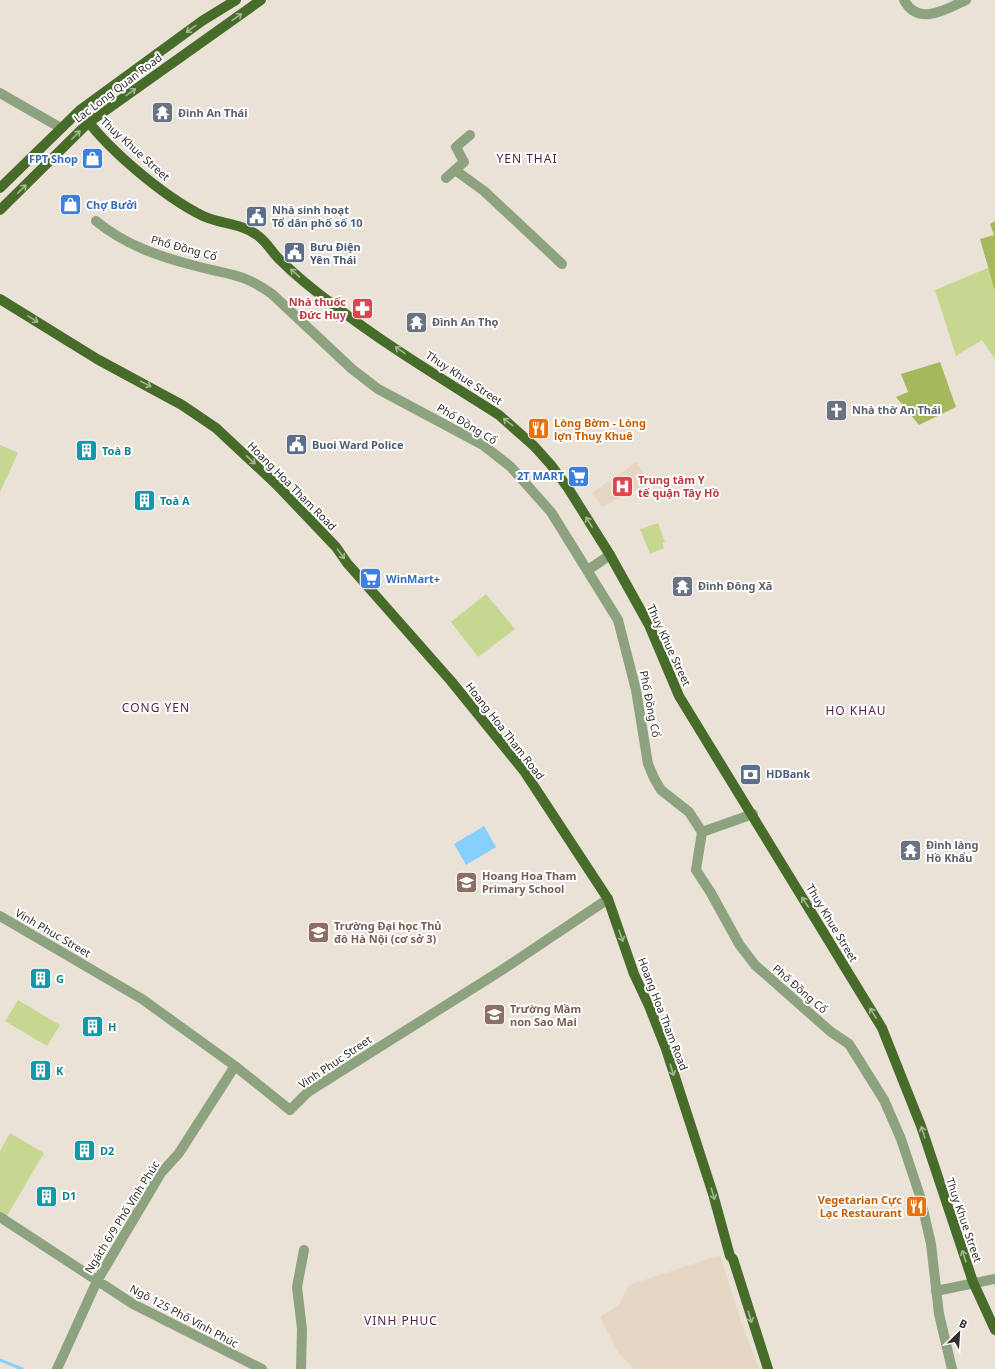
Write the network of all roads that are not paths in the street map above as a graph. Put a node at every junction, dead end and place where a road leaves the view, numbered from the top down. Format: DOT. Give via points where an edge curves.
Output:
graph roads {
  1 [pos="236,0"];
  2 [pos="261,0"];
  3 [pos="904,0"];
  4 [pos="966,0"];
  5 [pos="0,92"];
  6 [pos="80,110"];
  7 [pos="88,123"];
  8 [pos="61,128"];
  9 [pos="470,135"];
  10 [pos="456,170"];
  11 [pos="446,178"];
  12 [pos="0,188"];
  13 [pos="0,210"];
  14 [pos="96,221"];
  15 [pos="562,264"];
  16 [pos="0,299"];
  17 [pos="610,555"];
  18 [pos="588,570"];
  19 [pos="753,814"];
  20 [pos="702,832"];
  21 [pos="608,899"];
  22 [pos="0,916"];
  23 [pos="235,1066"];
  24 [pos="0,1217"];
  25 [pos="304,1250"];
  26 [pos="995,1279"];
  27 [pos="97,1281"];
  28 [pos="973,1282"];
  29 [pos="936,1292"];
  30 [pos="995,1330"];
  31 [pos="57,1369"];
  32 [pos="262,1369"];
  33 [pos="301,1369"];
  34 [pos="768,1369"];
  35 [pos="952,1369"];
  1 -- 6 [label="main road, Lac Long Quan Road, one-way" via="202,21"];
  7 -- 2 [label="main road, Lac Long Quan Road, one-way"];
  3 -- 4 [label="street" via="908,8 914,12 926,14 947,9"];
  5 -- 8 [label="street"];
  6 -- 7 [label="main road, Thuy Khue Street"];
  6 -- 8 [label="main road, Lac Long Quan Road"];
  13 -- 7 [label="main road, Lac Long Quan Road, one-way"];
  17 -- 7 [label="main road, Thuy Khue Street, one-way" via="551,464 516,428 334,306 279,259 257,234 189,209 148,179"];
  8 -- 12 [label="main road, Lac Long Quan Road"];
  9 -- 10 [label="street" via="456,147 464,162"];
  10 -- 11 [label="street"];
  10 -- 15 [label="street" via="484,191"];
  14 -- 18 [label="street, Phố Đồng Cổ" via="132,245 154,254 197,267 241,276 259,284 352,369 378,389 483,445 512,467 551,512"];
  16 -- 21 [label="main road, Hoang Hoa Tham Road, one-way" via="97,359 182,405 225,436 276,484 336,548 524,771"];
  17 -- 18 [label="street"];
  17 -- 19 [label="main road, Thuy Khue Street" via="649,625 679,696"];
  18 -- 20 [label="street, Phố Đồng Cổ" via="618,620 636,690 648,764 654,778 661,790 689,812"];
  19 -- 20 [label="street"];
  28 -- 19 [label="main road, Thuy Khue Street, one-way" via="921,1126 882,1028"];
  20 -- 29 [label="street, Phố Đồng Cổ" via="696,870 739,944 755,965 776,985 849,1044 884,1100 901,1139 920,1196 931,1244"];
  21 -- 23 [label="street, Vinh Phuc Street" via="502,970 308,1092 290,1110"];
  21 -- 34 [label="main road, Hoang Hoa Tham Road, one-way" via="634,974 650,1006 666,1049"];
  22 -- 23 [label="street, Vinh Phuc Street" via="142,999"];
  23 -- 27 [label="street, Ngách 6/9 Phố Vĩnh Phúc" via="179,1153 161,1173"];
  24 -- 27 [label="street, Ngõ 125 Phố Vĩnh Phúc"];
  25 -- 33 [label="street" via="297,1287 302,1329"];
  26 -- 28 [label="street"];
  27 -- 31 [label="street, Ngách 6/9 Phố Vĩnh Phúc"];
  27 -- 32 [label="street, Ngõ 125 Phố Vĩnh Phúc" via="156,1316"];
  28 -- 29 [label="street"];
  28 -- 30 [label="main road, Thuy Khue Street"];
  29 -- 35 [label="street, Phố Đồng Cổ"];
}
